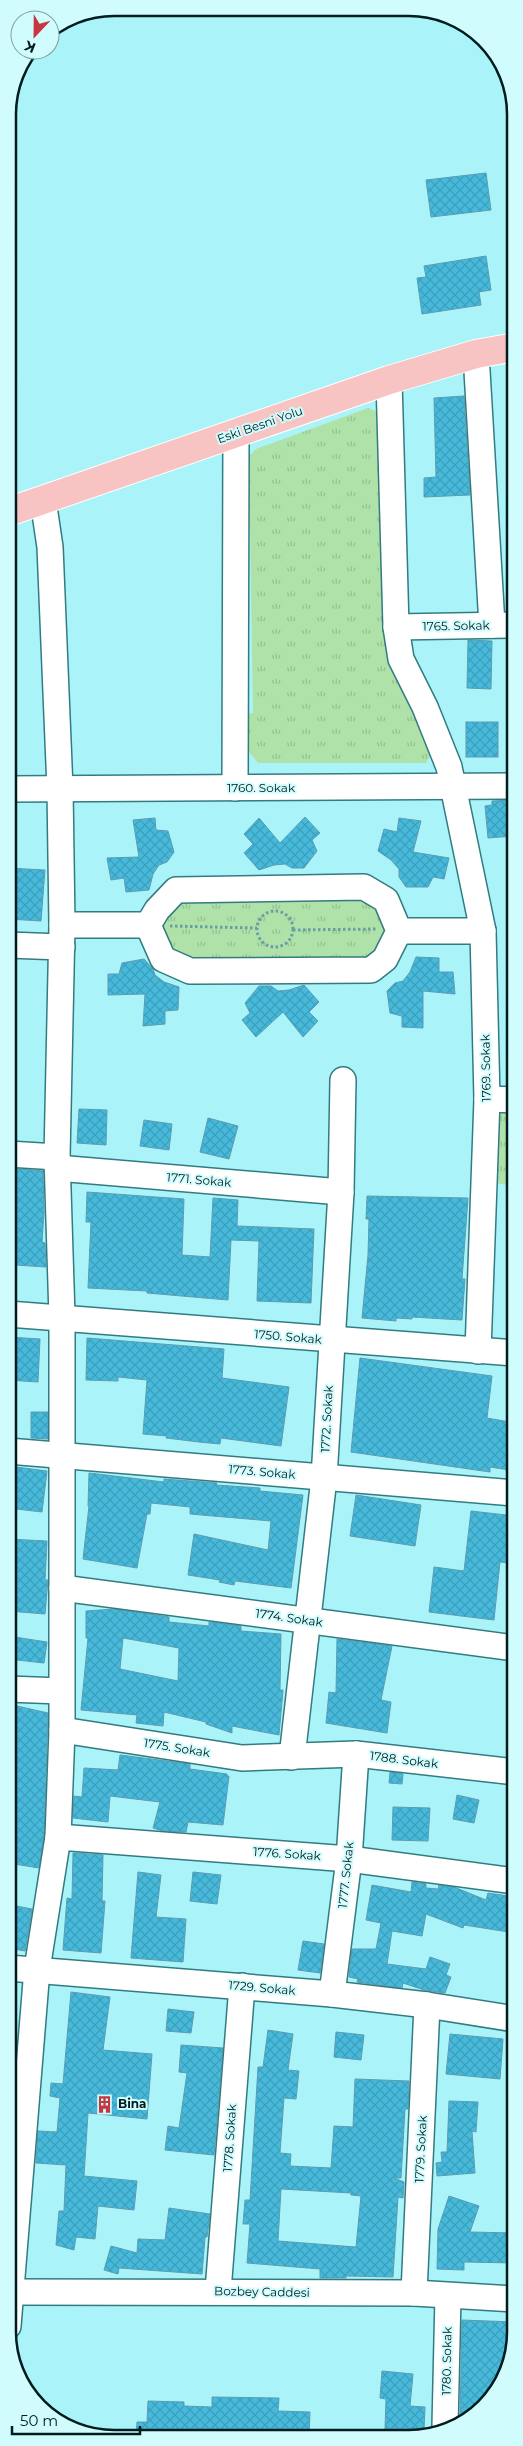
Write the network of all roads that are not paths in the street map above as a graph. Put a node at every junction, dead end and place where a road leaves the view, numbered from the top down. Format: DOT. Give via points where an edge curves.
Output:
graph roads {
  1 [pos="507,348"];
  2 [pos="476,354"];
  3 [pos="389,380"];
  4 [pos="236,433"];
  5 [pos="43,500"];
  6 [pos="16,509"];
  7 [pos="503,625"];
  8 [pos="396,627"];
  9 [pos="507,786"];
  10 [pos="455,787"];
  11 [pos="235,788"];
  12 [pos="16,789"];
  13 [pos="60,789"];
  14 [pos="148,926"];
  15 [pos="399,931"];
  16 [pos="483,931"];
  17 [pos="62,936"];
  18 [pos="16,944"];
  19 [pos="343,1080"];
  20 [pos="487,1099"];
  21 [pos="507,1100"];
  22 [pos="16,1155"];
  23 [pos="57,1163"];
  24 [pos="341,1192"];
  25 [pos="16,1314"];
  26 [pos="62,1317"];
  27 [pos="331,1340"];
  28 [pos="478,1351"];
  29 [pos="507,1353"];
  30 [pos="16,1451"];
  31 [pos="63,1454"];
  32 [pos="324,1478"];
  33 [pos="507,1492"];
  34 [pos="62,1588"];
  35 [pos="309,1621"];
  36 [pos="507,1647"];
  37 [pos="16,1689"];
  38 [pos="61,1691"];
  39 [pos="62,1730"];
  40 [pos="356,1754"];
  41 [pos="292,1757"];
  42 [pos="507,1771"];
  43 [pos="58,1837"];
  44 [pos="349,1859"];
  45 [pos="507,1880"];
  46 [pos="16,1968"];
  47 [pos="37,1969"];
  48 [pos="242,1986"];
  49 [pos="332,1994"];
  50 [pos="427,2005"];
  51 [pos="507,2018"];
  52 [pos="16,2220"];
  53 [pos="218,2291"];
  54 [pos="16,2292"];
  55 [pos="414,2293"];
  56 [pos="448,2296"];
  57 [pos="507,2299"];
  58 [pos="445,2423"];
  1 -- 2 [label="main road, Eski Besni Yolu"];
  2 -- 3 [label="main road, Eski Besni Yolu"];
  2 -- 7 [label="street"];
  3 -- 4 [label="main road, Eski Besni Yolu"];
  3 -- 8 [label="street, 1769. Sokak"];
  4 -- 5 [label="main road, Eski Besni Yolu"];
  4 -- 11 [label="street"];
  5 -- 6 [label="main road, Eski Besni Yolu"];
  5 -- 13 [label="street" via="50,547"];
  7 -- 8 [label="street, 1765. Sokak"];
  8 -- 10 [label="street, 1769. Sokak" via="401,659 425,707"];
  9 -- 10 [label="street, 1760. Sokak"];
  10 -- 11 [label="street, 1760. Sokak"];
  10 -- 16 [label="street, 1769. Sokak"];
  11 -- 13 [label="street, 1760. Sokak"];
  12 -- 13 [label="street, 1760. Sokak"];
  13 -- 17 [label="street"];
  14 -- 15 [label="street" via="157,910 176,890 364,887 386,900"];
  14 -- 15 [label="street" via="163,959 190,971 371,970 385,959"];
  14 -- 17 [label="street"];
  15 -- 16 [label="street"];
  16 -- 20 [label="street, 1769. Sokak"];
  17 -- 18 [label="street"];
  17 -- 23 [label="street"];
  19 -- 24 [label="street, 1772. Sokak"];
  20 -- 21 [label="street"];
  20 -- 28 [label="street, 1769. Sokak"];
  22 -- 23 [label="street, 1771. Sokak"];
  23 -- 24 [label="street, 1771. Sokak"];
  23 -- 26 [label="street"];
  24 -- 27 [label="street, 1772. Sokak"];
  25 -- 26 [label="street, 1750. Sokak"];
  26 -- 27 [label="street, 1750. Sokak"];
  26 -- 31 [label="street"];
  27 -- 28 [label="street, 1750. Sokak"];
  27 -- 32 [label="street, 1772. Sokak"];
  28 -- 29 [label="street, 1750. Sokak"];
  30 -- 31 [label="street, 1773. Sokak"];
  31 -- 32 [label="street, 1773. Sokak"];
  31 -- 34 [label="street"];
  32 -- 33 [label="street, 1773. Sokak"];
  32 -- 35 [label="street, 1772. Sokak"];
  34 -- 35 [label="street, 1774. Sokak"];
  34 -- 38 [label="street"];
  35 -- 36 [label="street, 1774. Sokak"];
  35 -- 41 [label="street, 1772. Sokak"];
  37 -- 38 [label="street"];
  38 -- 39 [label="street"];
  39 -- 41 [label="street, 1775. Sokak" via="242,1758"];
  39 -- 43 [label="street"];
  40 -- 41 [label="street, 1788. Sokak"];
  40 -- 42 [label="street, 1788. Sokak"];
  40 -- 44 [label="street, 1777. Sokak"];
  43 -- 44 [label="street, 1776. Sokak"];
  43 -- 47 [label="street"];
  44 -- 45 [label="street, 1776. Sokak"];
  44 -- 49 [label="street, 1777. Sokak"];
  46 -- 47 [label="street, 1729. Sokak"];
  47 -- 48 [label="street, 1729. Sokak"];
  47 -- 52 [label="street"];
  48 -- 49 [label="street, 1729. Sokak"];
  48 -- 53 [label="street, 1778. Sokak"];
  49 -- 50 [label="street, 1729. Sokak"];
  50 -- 51 [label="street, 1729. Sokak"];
  50 -- 55 [label="street, 1779. Sokak"];
  53 -- 54 [label="street, Bozbey Caddesi"];
  53 -- 55 [label="street, Bozbey Caddesi"];
  55 -- 56 [label="street, Bozbey Caddesi"];
  56 -- 57 [label="street, Bozbey Caddesi"];
  56 -- 58 [label="street, 1780. Sokak"];
}
